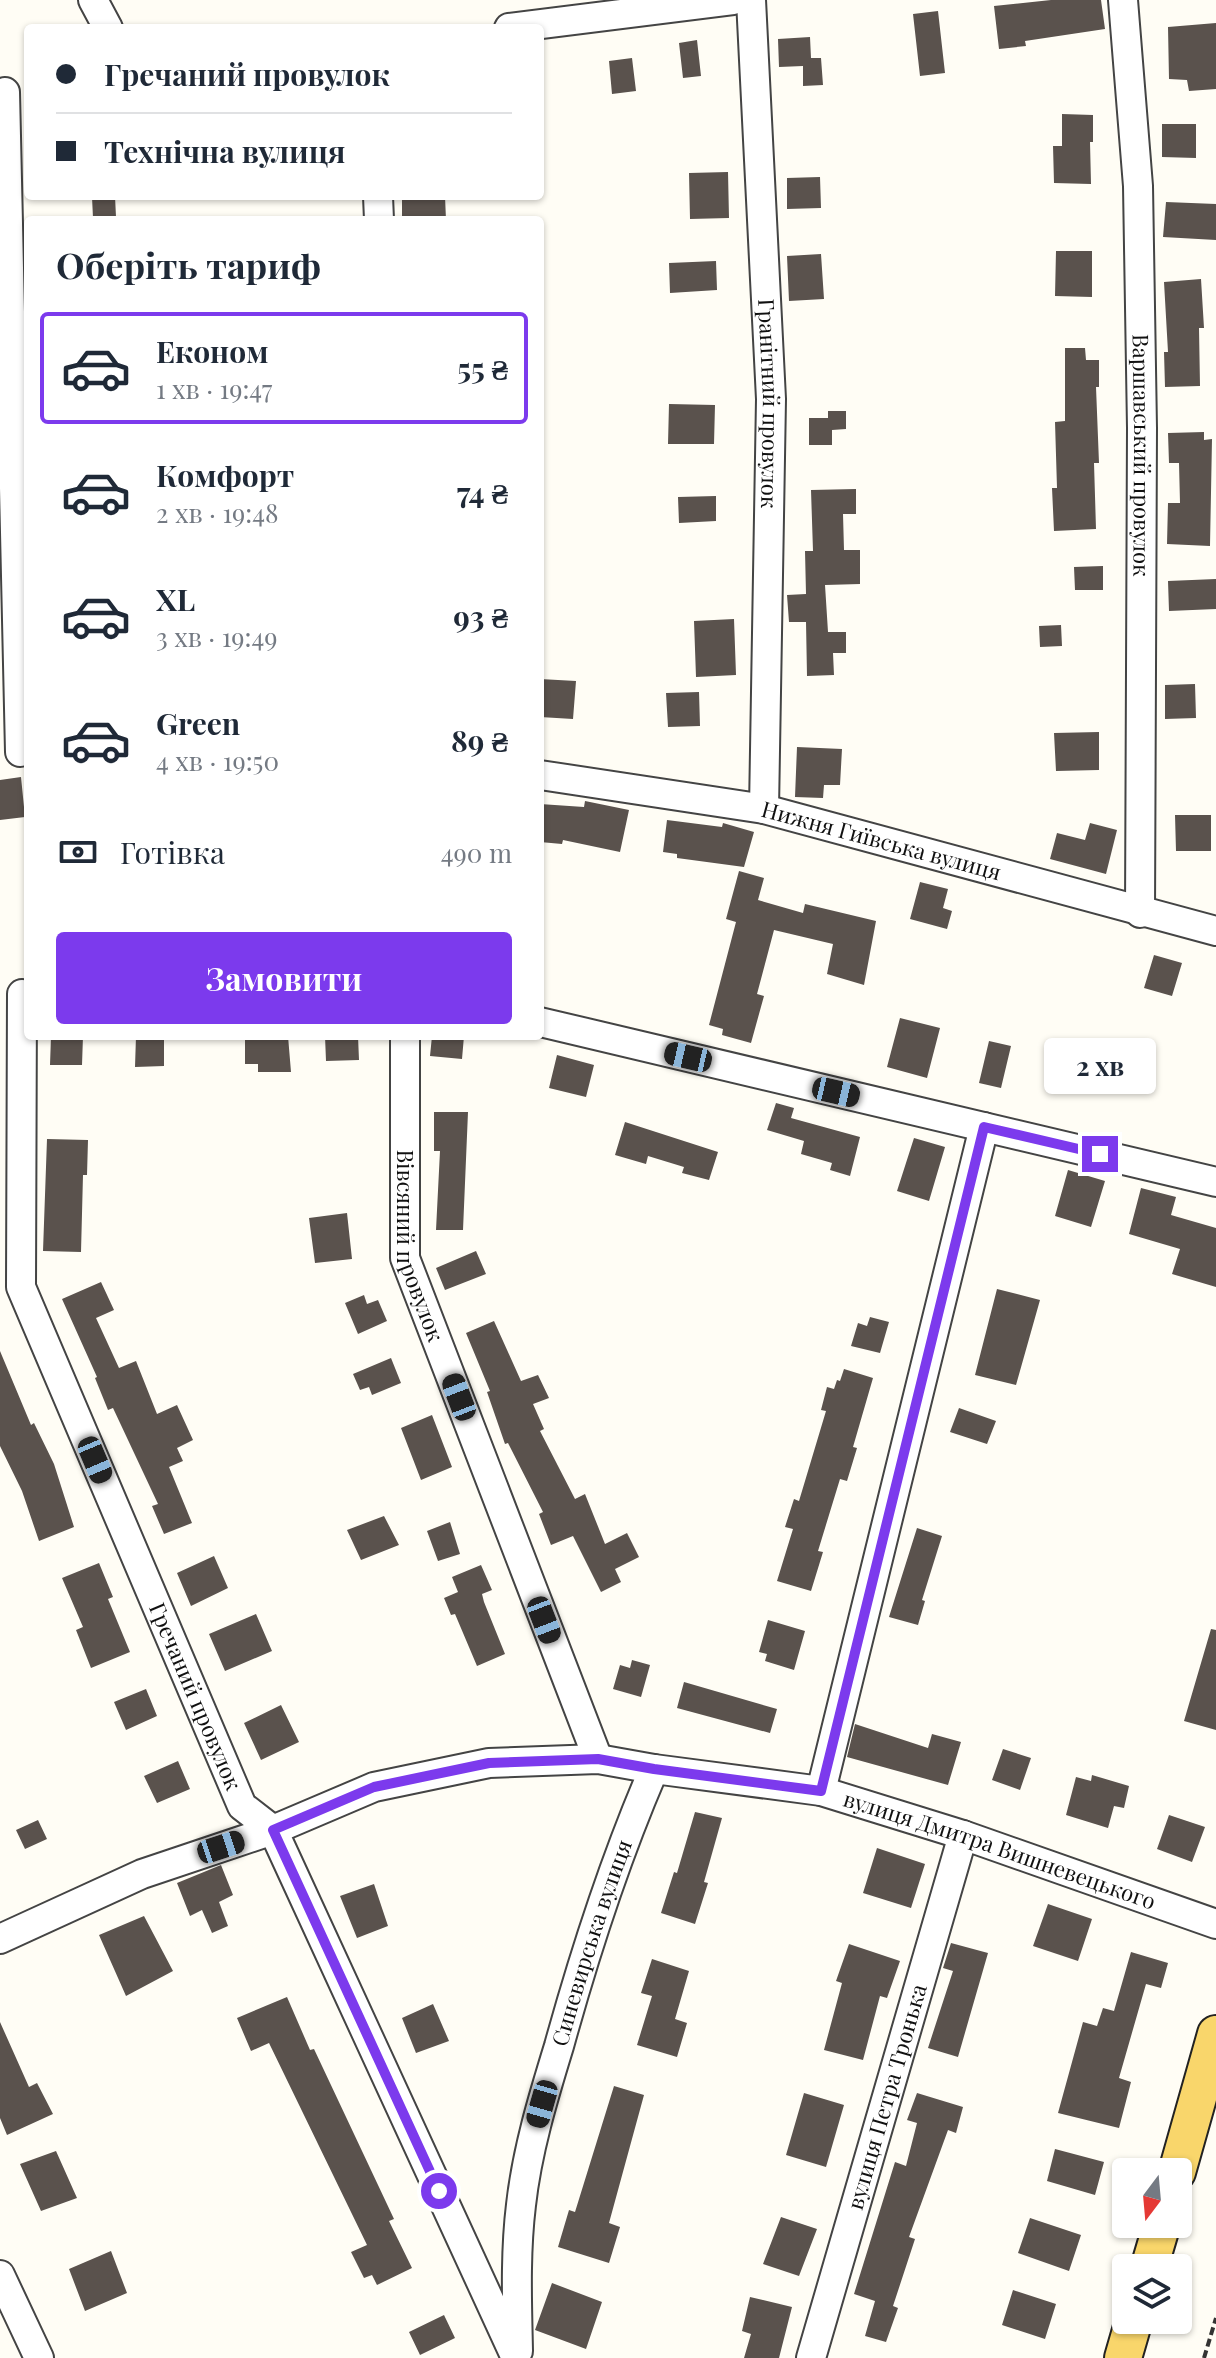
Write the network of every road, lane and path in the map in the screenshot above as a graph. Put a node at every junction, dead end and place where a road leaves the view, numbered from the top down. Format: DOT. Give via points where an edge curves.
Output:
graph roads {
  1 [pos="93,0"];
  2 [pos="733,0"];
  3 [pos="751,0"];
  4 [pos="1123,0"];
  5 [pos="532,12"];
  6 [pos="106,24"];
  7 [pos="515,24"];
  8 [pos="11,91"];
  9 [pos="16,752"];
  10 [pos="544,776"];
  11 [pos="764,809"];
  12 [pos="1140,913"];
  13 [pos="1216,931"];
  14 [pos="17,994"];
  15 [pos="544,1023"];
  16 [pos="405,1040"];
  17 [pos="984,1127"];
  18 [pos="1216,1182"];
  19 [pos="598,1759"];
  20 [pos="654,1769"];
  21 [pos="821,1791"];
  22 [pos="273,1830"];
  23 [pos="963,1835"];
  24 [pos="1216,1924"];
  25 [pos="0,1939"];
  26 [pos="1216,2034"];
  27 [pos="1181,2158"];
  28 [pos="0,2275"];
  29 [pos="1216,2318"];
  30 [pos="1130,2334"];
  31 [pos="39,2358"];
  32 [pos="517,2358"];
  33 [pos="811,2358"];
  34 [pos="1123,2358"];
  35 [pos="1204,2358"];
  1 -- 6 [label="street"];
  2 -- 5 [label="street"];
  3 -- 11 [label="street, Гранітний провулок" via="771,399"];
  4 -- 12 [label="street, Варшавський провулок" via="1138,186"];
  5 -- 7 [label="street"];
  8 -- 9 [label="street"];
  10 -- 11 [label="street, Нижня Гиївська вулиця"];
  11 -- 12 [label="street, Нижня Гиївська вулиця"];
  12 -- 13 [label="street, Нижня Гиївська вулиця"];
  14 -- 22 [label="street, Гречаний провулок" via="21,1287 242,1806"];
  15 -- 17 [label="street"];
  16 -- 19 [label="street, Вівсяний провулок" via="405,1258"];
  17 -- 18 [label="street"];
  17 -- 21 [label="street"];
  19 -- 20 [label="street, вулиця Дмитра Вишневецького"];
  19 -- 22 [label="street, вулиця Дмитра Вишневецького" via="489,1763 374,1787"];
  20 -- 21 [label="street, вулиця Дмитра Вишневецького"];
  20 -- 32 [label="street, Синевирська вулиця" via="624,1838 533,2134 517,2250"];
  21 -- 23 [label="street, вулиця Дмитра Вишневецького"];
  22 -- 25 [label="street, вулиця Дмитра Вишневецького" via="142,1874"];
  22 -- 32 [label="street, Гречаний провулок"];
  23 -- 24 [label="street, вулиця Дмитра Вишневецького"];
  23 -- 33 [label="street, вулиця Петра Тронька"];
  26 -- 27 [label="main road"];
  28 -- 31 [label="street"];
  29 -- 35 [label="path"];
  30 -- 34 [label="main road"];
}
